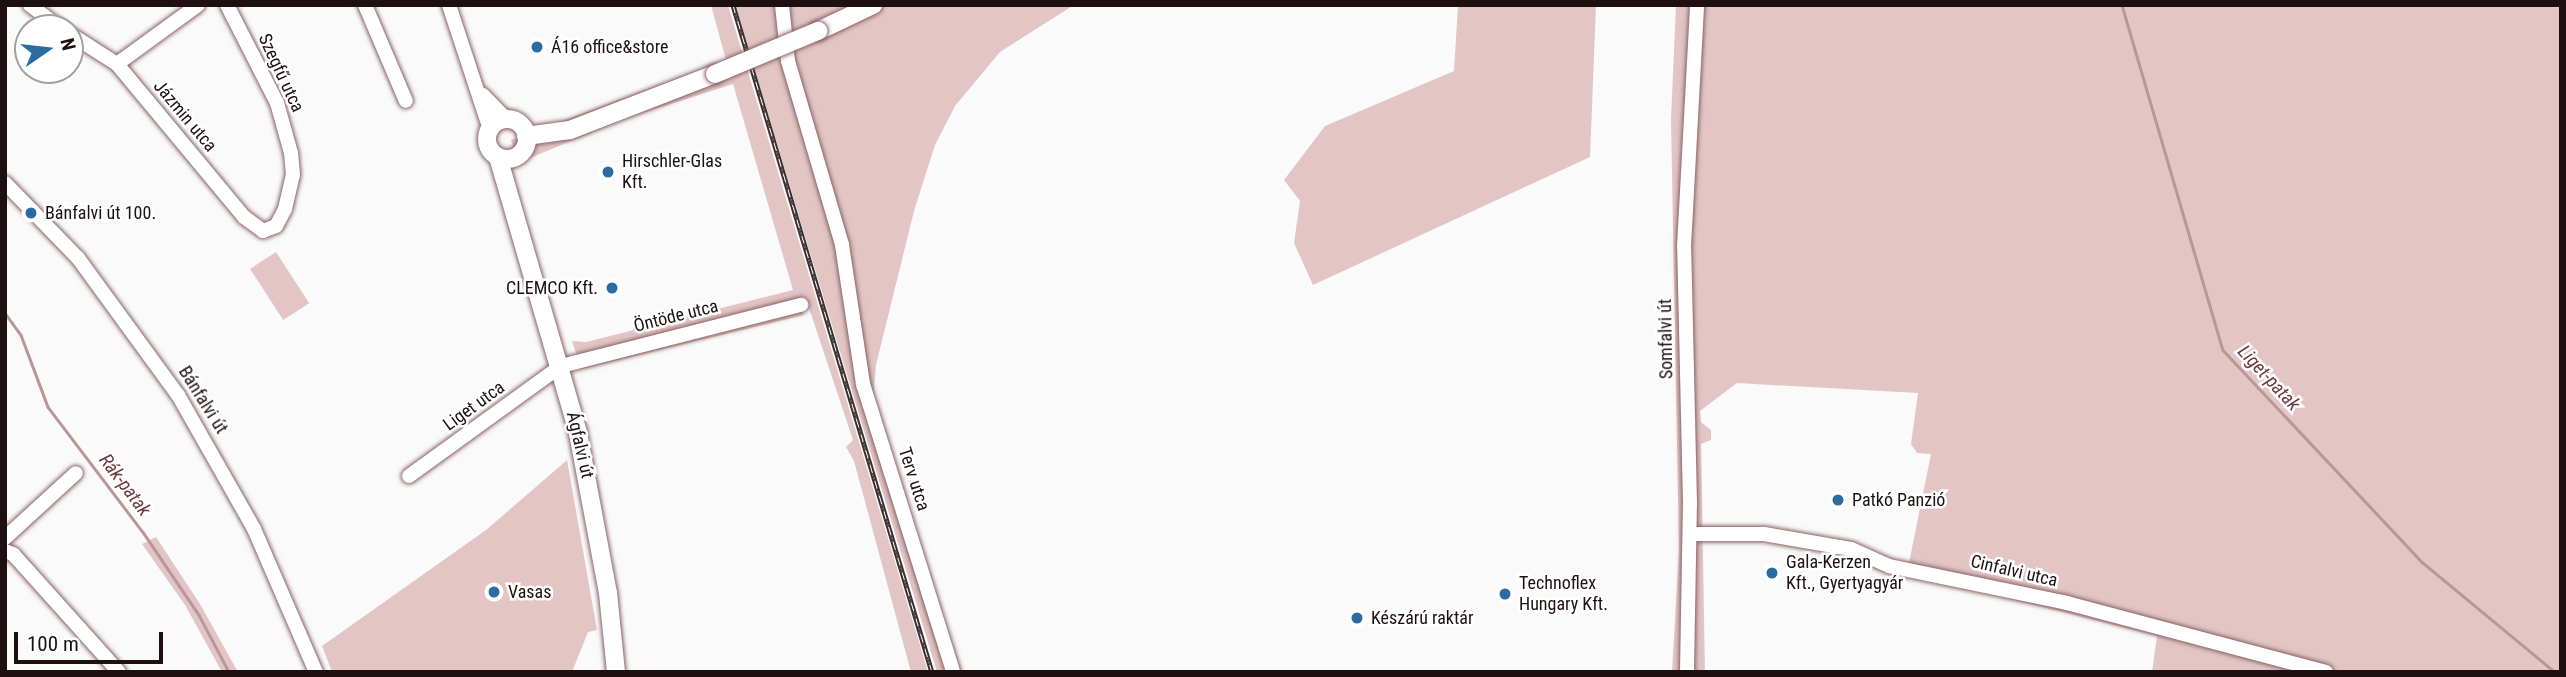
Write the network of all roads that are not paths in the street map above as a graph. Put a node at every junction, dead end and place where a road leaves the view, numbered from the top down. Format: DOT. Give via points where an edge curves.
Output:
graph roads {
  1 [pos="198,5"];
  2 [pos="227,5"];
  3 [pos="365,5"];
  4 [pos="449,5"];
  5 [pos="782,5"];
  6 [pos="873,5"];
  7 [pos="1697,5"];
  8 [pos="84,43"];
  9 [pos="117,64"];
  10 [pos="475,86"];
  11 [pos="406,101"];
  12 [pos="507,120"];
  13 [pos="490,130"];
  14 [pos="520,147"];
  15 [pos="5,183"];
  16 [pos="263,231"];
  17 [pos="801,305"];
  18 [pos="561,366"];
  19 [pos="76,473"];
  20 [pos="410,476"];
  21 [pos="1690,534"];
  22 [pos="5,538"];
  23 [pos="5,551"];
  24 [pos="119,672"];
  25 [pos="316,672"];
  26 [pos="616,672"];
  27 [pos="953,672"];
  28 [pos="1687,672"];
  29 [pos="2326,672"];
  1 -- 9 [label="street"];
  2 -- 16 [label="street, Szegfű utca" via="276,103 291,153 293,175 285,209 276,226"];
  3 -- 11 [label="street"];
  4 -- 10 [label="street"];
  5 -- 27 [label="street, Terv utca" via="788,61 842,245 863,384"];
  6 -- 14 [label="main road, bridge" via="715,74"];
  7 -- 21 [label="street, Somfalvi út" via="1684,247"];
  8 -- 9 [label="street, Jázmin utca"];
  9 -- 16 [label="street, Jázmin utca" via="244,217"];
  10 -- 12 [label="street"];
  10 -- 13 [label="street"];
  12 -- 13 [label="main road"];
  12 -- 14 [label="main road" via="520,124"];
  13 -- 14 [label="main road, Ágfalvi út" via="488,144"];
  14 -- 18 [label="main road, Ágfalvi út" via="518,224"];
  15 -- 25 [label="street, Bánfalvi út" via="78,257 178,395 254,529"];
  17 -- 18 [label="street, Öntöde utca"];
  18 -- 20 [label="street, Liget utca"];
  18 -- 26 [label="main road, Ágfalvi út" via="600,543"];
  19 -- 22 [label="street"];
  21 -- 28 [label="street, Somfalvi út"];
  21 -- 29 [label="street, Cinfalvi utca" via="1774,535 1852,548 1889,566 2067,603"];
  23 -- 24 [label="street" via="13,554"];
}
